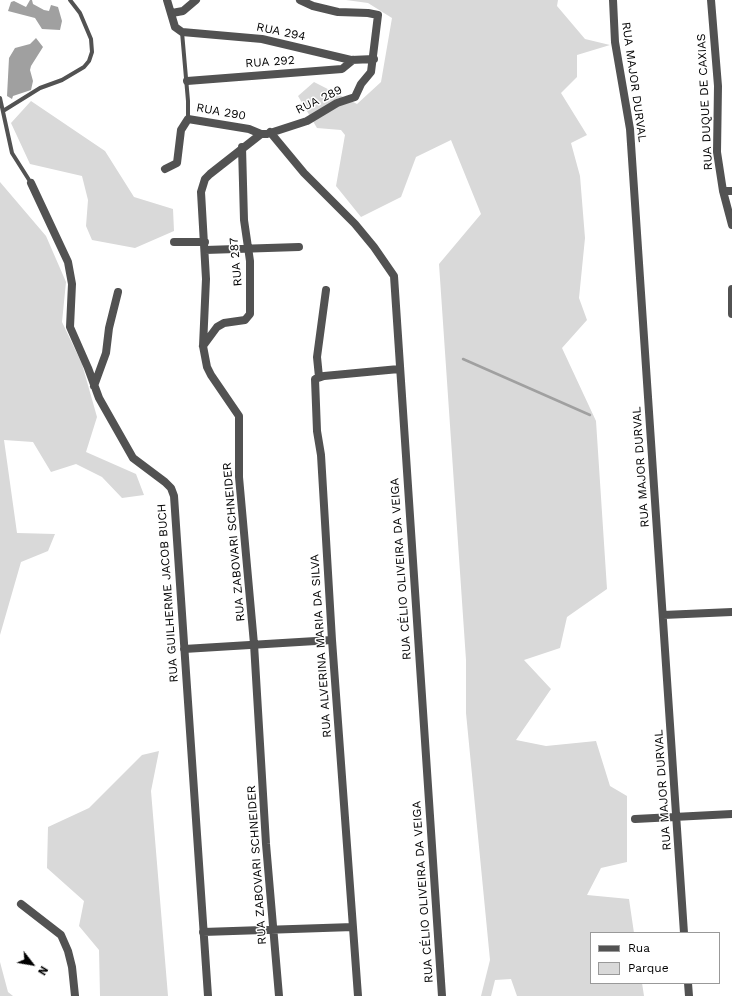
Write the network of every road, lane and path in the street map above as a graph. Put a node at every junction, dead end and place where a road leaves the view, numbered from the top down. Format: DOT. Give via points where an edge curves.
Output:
graph roads {
  1 [pos="70,0"];
  2 [pos="167,0"];
  3 [pos="196,0"];
  4 [pos="300,0"];
  5 [pos="613,0"];
  6 [pos="711,0"];
  7 [pos="172,13"];
  8 [pos="182,32"];
  9 [pos="374,59"];
  10 [pos="353,60"];
  11 [pos="187,81"];
  12 [pos="0,98"];
  13 [pos="3,110"];
  14 [pos="188,119"];
  15 [pos="270,132"];
  16 [pos="260,134"];
  17 [pos="242,147"];
  18 [pos="165,169"];
  19 [pos="31,183"];
  20 [pos="723,191"];
  21 [pos="732,191"];
  22 [pos="732,225"];
  23 [pos="174,242"];
  24 [pos="205,246"];
  25 [pos="298,247"];
  26 [pos="249,248"];
  27 [pos="732,289"];
  28 [pos="326,290"];
  29 [pos="118,292"];
  30 [pos="732,314"];
  31 [pos="203,346"];
  32 [pos="399,370"];
  33 [pos="319,377"];
  34 [pos="94,386"];
  35 [pos="732,612"];
  36 [pos="663,615"];
  37 [pos="332,640"];
  38 [pos="254,644"];
  39 [pos="184,649"];
  40 [pos="732,814"];
  41 [pos="676,817"];
  42 [pos="635,819"];
  43 [pos="21,904"];
  44 [pos="353,927"];
  45 [pos="273,929"];
  46 [pos="203,932"];
  47 [pos="684,932"];
  48 [pos="688,984"];
  49 [pos="76,996"];
  50 [pos="208,996"];
  51 [pos="279,996"];
  52 [pos="358,996"];
  53 [pos="442,996"];
  54 [pos="688,996"];
  1 -- 13 [label="lane" via="80,13 92,39 92,52 84,67 62,80 40,88"];
  2 -- 7 [label="street"];
  3 -- 7 [label="street" via="183,11"];
  4 -- 9 [label="street, RUA 289" via="338,12 378,15"];
  5 -- 36 [label="street, RUA MAJOR DURVAL" via="614,34 630,129"];
  6 -- 20 [label="street, RUA DUQUE DE CAXIAS" via="718,86 717,152"];
  7 -- 8 [label="street" via="176,30"];
  8 -- 10 [label="street, RUA 294" via="262,39"];
  8 -- 11 [label="lane"];
  9 -- 10 [label="street, RUA 294"];
  9 -- 15 [label="street, RUA 289" via="371,72 355,96 336,102 307,121"];
  10 -- 11 [label="street, RUA 292" via="342,68"];
  11 -- 14 [label="lane"];
  12 -- 13 [label="lane"];
  13 -- 19 [label="lane" via="12,153"];
  14 -- 16 [label="street, RUA 290" via="249,129"];
  14 -- 18 [label="street, RUA 290" via="181,130 177,163"];
  15 -- 16 [label="street, RUA ZABOVARI SCHNEIDER"];
  15 -- 32 [label="street, RUA CÉLIO OLIVEIRA DA VEIGA" via="304,173 355,224 394,276"];
  16 -- 17 [label="street, RUA ZABOVARI SCHNEIDER"];
  17 -- 24 [label="street, RUA ZABOVARI SCHNEIDER" via="210,174 202,186"];
  17 -- 26 [label="street, RUA 287" via="244,220"];
  19 -- 34 [label="street, RUA GUILHERME JACOB BUCH" via="68,262 72,284 70,326"];
  20 -- 21 [label="street"];
  20 -- 22 [label="street, RUA DUQUE DE CAXIAS"];
  23 -- 24 [label="street"];
  24 -- 26 [label="street"];
  24 -- 31 [label="street, RUA ZABOVARI SCHNEIDER"];
  25 -- 26 [label="street"];
  26 -- 31 [label="street, RUA 287" via="251,308 248,317 245,320 224,323 212,332"];
  27 -- 30 [label="street"];
  28 -- 33 [label="street" via="316,357"];
  29 -- 34 [label="street" via="106,353"];
  31 -- 38 [label="street, RUA ZABOVARI SCHNEIDER" via="211,376 240,416 239,471"];
  32 -- 33 [label="street"];
  32 -- 53 [label="street, RUA CÉLIO OLIVEIRA DA VEIGA"];
  33 -- 37 [label="street, RUA ALVERINA MARIA DA SILVA" via="315,379 316,431 321,455"];
  34 -- 39 [label="street, RUA GUILHERME JACOB BUCH" via="98,398 133,458 165,482 174,496"];
  35 -- 36 [label="street"];
  36 -- 41 [label="street, RUA MAJOR DURVAL"];
  37 -- 38 [label="street"];
  37 -- 44 [label="street, RUA ALVERINA MARIA DA SILVA"];
  38 -- 39 [label="street"];
  38 -- 45 [label="street, RUA ZABOVARI SCHNEIDER"];
  39 -- 46 [label="street, RUA GUILHERME JACOB BUCH"];
  40 -- 41 [label="street"];
  41 -- 42 [label="street"];
  41 -- 47 [label="street, RUA MAJOR DURVAL"];
  43 -- 49 [label="street" via="60,935 68,951"];
  44 -- 45 [label="street"];
  44 -- 52 [label="street, RUA ALVERINA MARIA DA SILVA"];
  45 -- 46 [label="street"];
  45 -- 51 [label="street, RUA ZABOVARI SCHNEIDER"];
  46 -- 50 [label="street, RUA GUILHERME JACOB BUCH"];
  48 -- 54 [label="street"];
}
